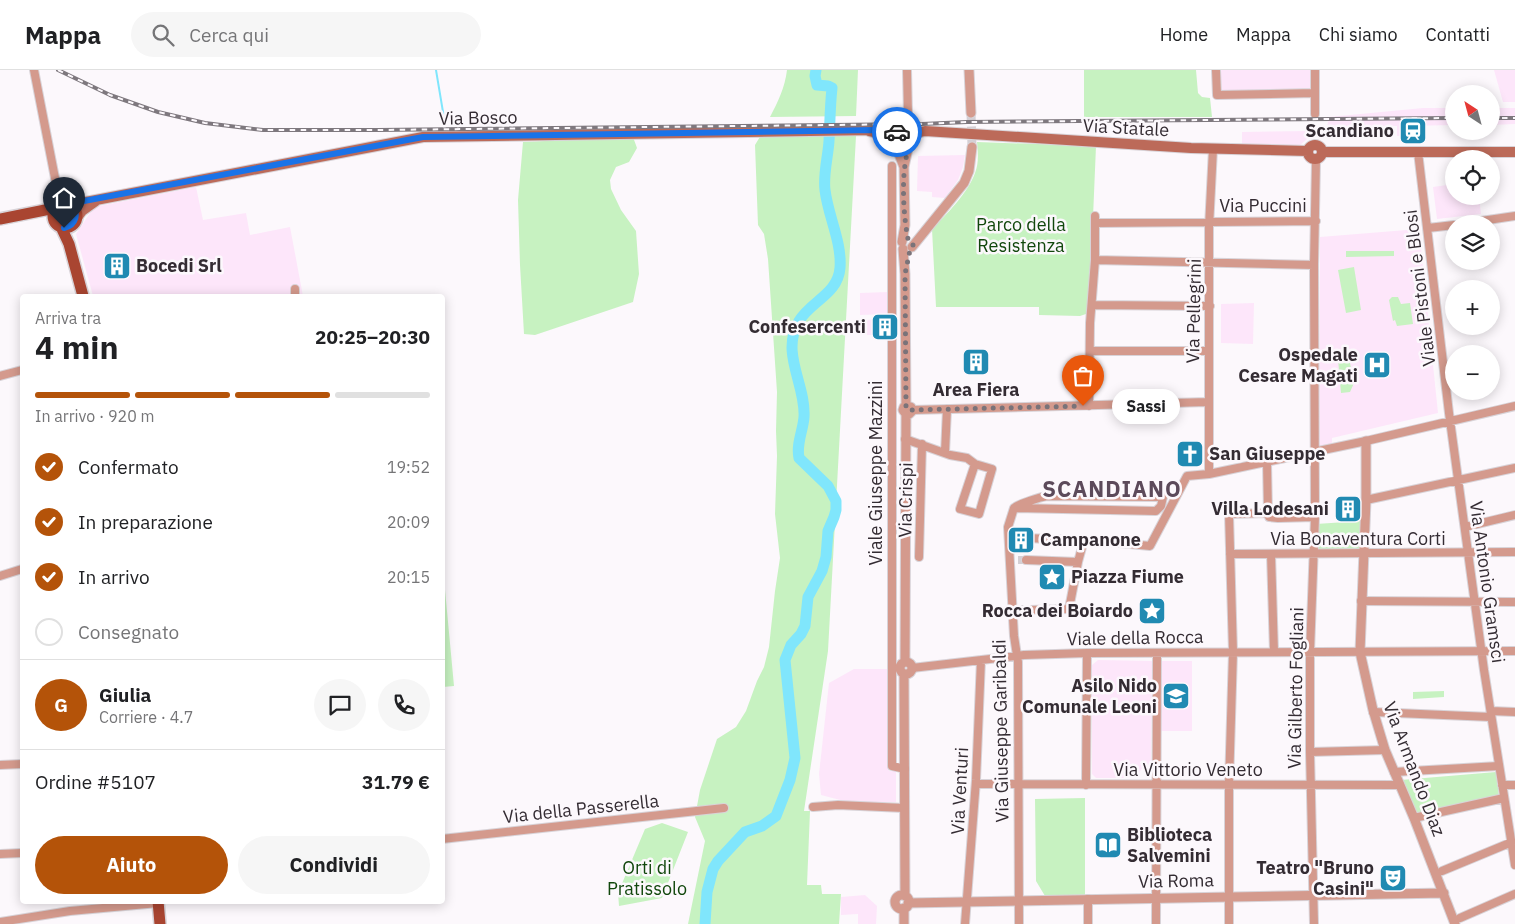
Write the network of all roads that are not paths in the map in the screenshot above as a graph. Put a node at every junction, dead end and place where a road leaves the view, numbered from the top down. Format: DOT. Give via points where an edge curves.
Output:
graph roads {
  1 [pos="34,70"];
  2 [pos="907,70"];
  3 [pos="969,70"];
  4 [pos="1216,70"];
  5 [pos="1315,70"];
  6 [pos="1315,93"];
  7 [pos="971,113"];
  8 [pos="1315,114"];
  9 [pos="908,115"];
  10 [pos="866,130"];
  11 [pos="903,143"];
  12 [pos="972,147"];
  13 [pos="1515,147"];
  14 [pos="1213,149"];
  15 [pos="1483,150"];
  16 [pos="1418,152"];
  17 [pos="1445,152"];
  18 [pos="1500,152"];
  19 [pos="1515,152"];
  20 [pos="1320,156"];
  21 [pos="892,166"];
  22 [pos="99,199"];
  23 [pos="63,206"];
  24 [pos="20,216"];
  25 [pos="1515,216"];
  26 [pos="1500,218"];
  27 [pos="0,219"];
  28 [pos="75,221"];
  29 [pos="1210,221"];
  30 [pos="1316,221"];
  31 [pos="58,225"];
  32 [pos="1445,226"];
  33 [pos="1428,228"];
  34 [pos="69,244"];
  35 [pos="907,245"];
  36 [pos="1094,260"];
  37 [pos="1209,262"];
  38 [pos="1314,265"];
  39 [pos="82,294"];
  40 [pos="1092,305"];
  41 [pos="1210,306"];
  42 [pos="1208,350"];
  43 [pos="1090,351"];
  44 [pos="20,371"];
  45 [pos="0,376"];
  46 [pos="1208,402"];
  47 [pos="1089,406"];
  48 [pos="1515,406"];
  49 [pos="947,409"];
  50 [pos="908,410"];
  51 [pos="1450,421"];
  52 [pos="905,439"];
  53 [pos="1366,441"];
  54 [pos="922,444"];
  55 [pos="1314,452"];
  56 [pos="945,453"];
  57 [pos="1267,462"];
  58 [pos="975,464"];
  59 [pos="1515,468"];
  60 [pos="1209,474"];
  61 [pos="1459,481"];
  62 [pos="1085,496"];
  63 [pos="1366,500"];
  64 [pos="1014,508"];
  65 [pos="1084,510"];
  66 [pos="1269,515"];
  67 [pos="1515,515"];
  68 [pos="1315,517"];
  69 [pos="1465,527"];
  70 [pos="1009,538"];
  71 [pos="1084,540"];
  72 [pos="1515,552"];
  73 [pos="1314,553"];
  74 [pos="1363,553"];
  75 [pos="1230,554"];
  76 [pos="1271,554"];
  77 [pos="1468,554"];
  78 [pos="919,557"];
  79 [pos="1018,560"];
  80 [pos="1078,562"];
  81 [pos="20,570"];
  82 [pos="0,576"];
  83 [pos="1361,601"];
  84 [pos="1475,601"];
  85 [pos="1515,602"];
  86 [pos="1012,610"];
  87 [pos="1482,651"];
  88 [pos="1515,651"];
  89 [pos="1157,652"];
  90 [pos="1233,652"];
  91 [pos="1274,652"];
  92 [pos="1310,652"];
  93 [pos="1360,652"];
  94 [pos="1087,653"];
  95 [pos="1018,656"];
  96 [pos="981,660"];
  97 [pos="908,665"];
  98 [pos="1373,712"];
  99 [pos="1515,712"];
  100 [pos="1491,714"];
  101 [pos="1385,750"];
  102 [pos="1310,752"];
  103 [pos="20,764"];
  104 [pos="0,765"];
  105 [pos="1499,766"];
  106 [pos="905,769"];
  107 [pos="1394,772"];
  108 [pos="976,784"];
  109 [pos="1020,784"];
  110 [pos="1156,784"];
  111 [pos="1086,785"];
  112 [pos="1229,785"];
  113 [pos="1311,785"];
  114 [pos="1400,785"];
  115 [pos="1502,785"];
  116 [pos="1515,785"];
  117 [pos="1504,798"];
  118 [pos="813,807"];
  119 [pos="724,808"];
  120 [pos="904,808"];
  121 [pos="1414,818"];
  122 [pos="445,839"];
  123 [pos="1512,842"];
  124 [pos="20,853"];
  125 [pos="0,854"];
  126 [pos="1515,866"];
  127 [pos="1442,871"];
  128 [pos="1444,893"];
  129 [pos="1515,894"];
  130 [pos="1314,896"];
  131 [pos="1230,897"];
  132 [pos="1156,898"];
  133 [pos="1088,899"];
  134 [pos="1018,902"];
  135 [pos="906,903"];
  136 [pos="966,903"];
  137 [pos="138,904"];
  138 [pos="158,904"];
  139 [pos="1458,921"];
  140 [pos="0,922"];
  141 [pos="160,924"];
  142 [pos="904,924"];
  143 [pos="965,924"];
  144 [pos="1019,924"];
  145 [pos="1088,924"];
  146 [pos="1156,924"];
  147 [pos="1230,924"];
  148 [pos="1314,924"];
  1 -- 23 [label="street"];
  2 -- 9 [label="street"];
  3 -- 7 [label="street"];
  4 -- 6 [label="street" via="1217,95"];
  5 -- 6 [label="street"];
  6 -- 8 [label="street"];
  10 -- 11 [label="main road"];
  10 -- 11 [label="main road, Via Statale" via="882,130"];
  10 -- 22 [label="main road, Via Bosco" via="423,137"];
  11 -- 14 [label="main road, Via Statale" via="924,132 942,132"];
  11 -- 35 [label="street, Viale Giuseppe Mazzini"];
  12 -- 35 [label="street" via="970,170 964,183 924,233"];
  13 -- 15 [label="main road"];
  14 -- 20 [label="main road, Via Statale" via="1308,151 1315,145 1321,148"];
  14 -- 29 [label="street, Via Pellegrini"];
  16 -- 17 [label="main road, Via Statale"];
  16 -- 20 [label="main road, Via Statale"];
  16 -- 33 [label="street, Viale Pistoni e Blosi"];
  18 -- 19 [label="main road"];
  20 -- 30 [label="street, Via Gilberto Fogliani"];
  21 -- 106 [label="street, Viale Giuseppe Mazzini" via="892,766"];
  22 -- 23 [label="main road, Via Bosco"];
  22 -- 28 [label="main road, Via Bosco"];
  23 -- 24 [label="main road, Via Bosco"];
  23 -- 28 [label="main road" via="76,211"];
  23 -- 31 [label="main road" via="53,215"];
  24 -- 27 [label="main road, Via Bosco"];
  24 -- 31 [label="main road, Via Bosco"];
  25 -- 26 [label="street"];
  28 -- 31 [label="main road, Via Bosco" via="68,227"];
  28 -- 34 [label="main road"];
  29 -- 30 [label="street, Via Puccini"];
  29 -- 36 [label="street, Via Puccini" via="1095,220"];
  29 -- 37 [label="street, Via Pellegrini"];
  30 -- 38 [label="street, Via Gilberto Fogliani"];
  31 -- 34 [label="main road"];
  32 -- 33 [label="street"];
  33 -- 51 [label="street, Viale Pistoni e Blosi"];
  34 -- 39 [label="main road"];
  35 -- 50 [label="street, Viale Giuseppe Mazzini"];
  36 -- 37 [label="street"];
  36 -- 40 [label="street"];
  37 -- 38 [label="street"];
  37 -- 41 [label="street, Via Pellegrini"];
  38 -- 55 [label="street, Via Gilberto Fogliani"];
  40 -- 41 [label="street"];
  40 -- 43 [label="street"];
  41 -- 42 [label="street, Via Pellegrini"];
  42 -- 43 [label="street"];
  42 -- 46 [label="street, Via Pellegrini"];
  43 -- 47 [label="street"];
  44 -- 45 [label="street"];
  46 -- 47 [label="street"];
  46 -- 60 [label="street, Via Pellegrini"];
  47 -- 49 [label="street"];
  48 -- 51 [label="street"];
  49 -- 50 [label="street"];
  49 -- 56 [label="street"];
  50 -- 52 [label="street, Viale Giuseppe Mazzini"];
  51 -- 53 [label="street"];
  51 -- 61 [label="street, Via Antonio Gramsci"];
  52 -- 54 [label="street"];
  52 -- 97 [label="street, Viale Giuseppe Mazzini"];
  53 -- 55 [label="street"];
  53 -- 63 [label="street, Via Armando Diaz"];
  54 -- 56 [label="street"];
  54 -- 78 [label="street, Via Crispi"];
  55 -- 57 [label="street"];
  55 -- 68 [label="street, Via Gilberto Fogliani"];
  56 -- 58 [label="street" via="967,458"];
  57 -- 60 [label="street"];
  57 -- 66 [label="street"];
  58 -- 58 [label="street" via="992,469 979,514 960,509"];
  59 -- 61 [label="street"];
  60 -- 71 [label="street" via="1187,476 1150,546"];
  61 -- 63 [label="street"];
  61 -- 69 [label="street, Via Antonio Gramsci"];
  62 -- 64 [label="street" via="1044,496"];
  62 -- 65 [label="street"];
  62 -- 65 [label="street" via="1163,497 1156,511"];
  63 -- 74 [label="street, Via Armando Diaz"];
  64 -- 65 [label="street"];
  64 -- 70 [label="street, Via Giuseppe Garibaldi" via="1009,522"];
  66 -- 68 [label="street" via="1278,518"];
  66 -- 75 [label="street" via="1229,514"];
  67 -- 69 [label="street"];
  68 -- 73 [label="street, Via Gilberto Fogliani"];
  69 -- 77 [label="street, Via Antonio Gramsci"];
  70 -- 71 [label="street"];
  70 -- 79 [label="street, Via Giuseppe Garibaldi"];
  71 -- 80 [label="street"];
  72 -- 77 [label="street, Via Bonaventura Corti"];
  73 -- 74 [label="street, Via Bonaventura Corti"];
  73 -- 76 [label="street, Via Bonaventura Corti"];
  73 -- 92 [label="street, Via Gilberto Fogliani"];
  74 -- 77 [label="street, Via Bonaventura Corti"];
  74 -- 83 [label="street, Via Armando Diaz"];
  75 -- 76 [label="street, Via Bonaventura Corti"];
  75 -- 90 [label="street"];
  76 -- 91 [label="street"];
  77 -- 84 [label="street, Via Antonio Gramsci"];
  79 -- 80 [label="street"];
  79 -- 86 [label="street, Via Giuseppe Garibaldi"];
  80 -- 86 [label="street" via="1069,609"];
  81 -- 82 [label="street"];
  83 -- 84 [label="street"];
  83 -- 93 [label="street, Via Armando Diaz"];
  84 -- 85 [label="street"];
  84 -- 87 [label="street, Via Antonio Gramsci"];
  86 -- 95 [label="street, Via Giuseppe Garibaldi"];
  87 -- 88 [label="street, Viale della Rocca"];
  87 -- 93 [label="street, Viale della Rocca"];
  87 -- 100 [label="street, Via Antonio Gramsci"];
  89 -- 90 [label="street, Viale della Rocca"];
  89 -- 94 [label="street, Viale della Rocca"];
  89 -- 110 [label="street"];
  90 -- 91 [label="street, Viale della Rocca"];
  90 -- 112 [label="street"];
  91 -- 92 [label="street, Viale della Rocca"];
  92 -- 93 [label="street, Viale della Rocca"];
  92 -- 102 [label="street, Via Gilberto Fogliani"];
  93 -- 98 [label="street, Via Armando Diaz"];
  94 -- 95 [label="street, Viale della Rocca"];
  94 -- 111 [label="street"];
  95 -- 96 [label="street, Viale della Rocca"];
  95 -- 109 [label="street, Via Giuseppe Garibaldi"];
  96 -- 97 [label="street, Viale della Rocca"];
  96 -- 108 [label="street, Via Venturi"];
  97 -- 106 [label="street, Viale Giuseppe Mazzini" via="901,664 900,668 904,674"];
  98 -- 100 [label="street"];
  98 -- 101 [label="street, Via Armando Diaz"];
  99 -- 100 [label="street"];
  100 -- 105 [label="street, Via Antonio Gramsci"];
  101 -- 102 [label="street"];
  101 -- 107 [label="street, Via Armando Diaz"];
  102 -- 113 [label="street, Via Gilberto Fogliani"];
  103 -- 104 [label="street"];
  105 -- 107 [label="street"];
  105 -- 115 [label="street, Via Antonio Gramsci"];
  106 -- 120 [label="street"];
  107 -- 114 [label="street, Via Armando Diaz"];
  108 -- 109 [label="street, Via Vittorio Veneto"];
  108 -- 136 [label="street, Via Venturi"];
  109 -- 111 [label="street, Via Vittorio Veneto"];
  109 -- 134 [label="street, Via Giuseppe Garibaldi"];
  110 -- 111 [label="street, Via Vittorio Veneto"];
  110 -- 112 [label="street, Via Vittorio Veneto"];
  110 -- 132 [label="street"];
  112 -- 113 [label="street, Via Vittorio Veneto"];
  112 -- 131 [label="street"];
  113 -- 114 [label="street, Via Vittorio Veneto"];
  113 -- 130 [label="street, Via Gilberto Fogliani"];
  114 -- 121 [label="street, Via Armando Diaz"];
  115 -- 116 [label="street"];
  115 -- 117 [label="street, Via Antonio Gramsci"];
  117 -- 121 [label="street"];
  117 -- 123 [label="street, Via Antonio Gramsci"];
  118 -- 120 [label="street"];
  119 -- 122 [label="street, Via della Passerella"];
  120 -- 135 [label="street"];
  121 -- 128 [label="street, Via Armando Diaz"];
  123 -- 126 [label="street, Via Antonio Gramsci"];
  123 -- 127 [label="street"];
  124 -- 125 [label="street"];
  128 -- 130 [label="street, Via Roma"];
  128 -- 139 [label="street, Via Armando Diaz"];
  129 -- 139 [label="street"];
  130 -- 131 [label="street, Via Roma"];
  130 -- 148 [label="street, Via Gilberto Fogliani"];
  131 -- 132 [label="street, Via Roma"];
  131 -- 147 [label="street"];
  132 -- 133 [label="street, Via Roma"];
  132 -- 146 [label="street"];
  133 -- 134 [label="street, Via Roma"];
  133 -- 145 [label="street"];
  134 -- 136 [label="street, Via Roma"];
  134 -- 144 [label="street, Via Giuseppe Garibaldi"];
  135 -- 136 [label="street, Via Roma"];
  135 -- 142 [label="street"];
  136 -- 143 [label="street, Via Venturi"];
  137 -- 140 [label="street"];
  138 -- 141 [label="main road"];
}
